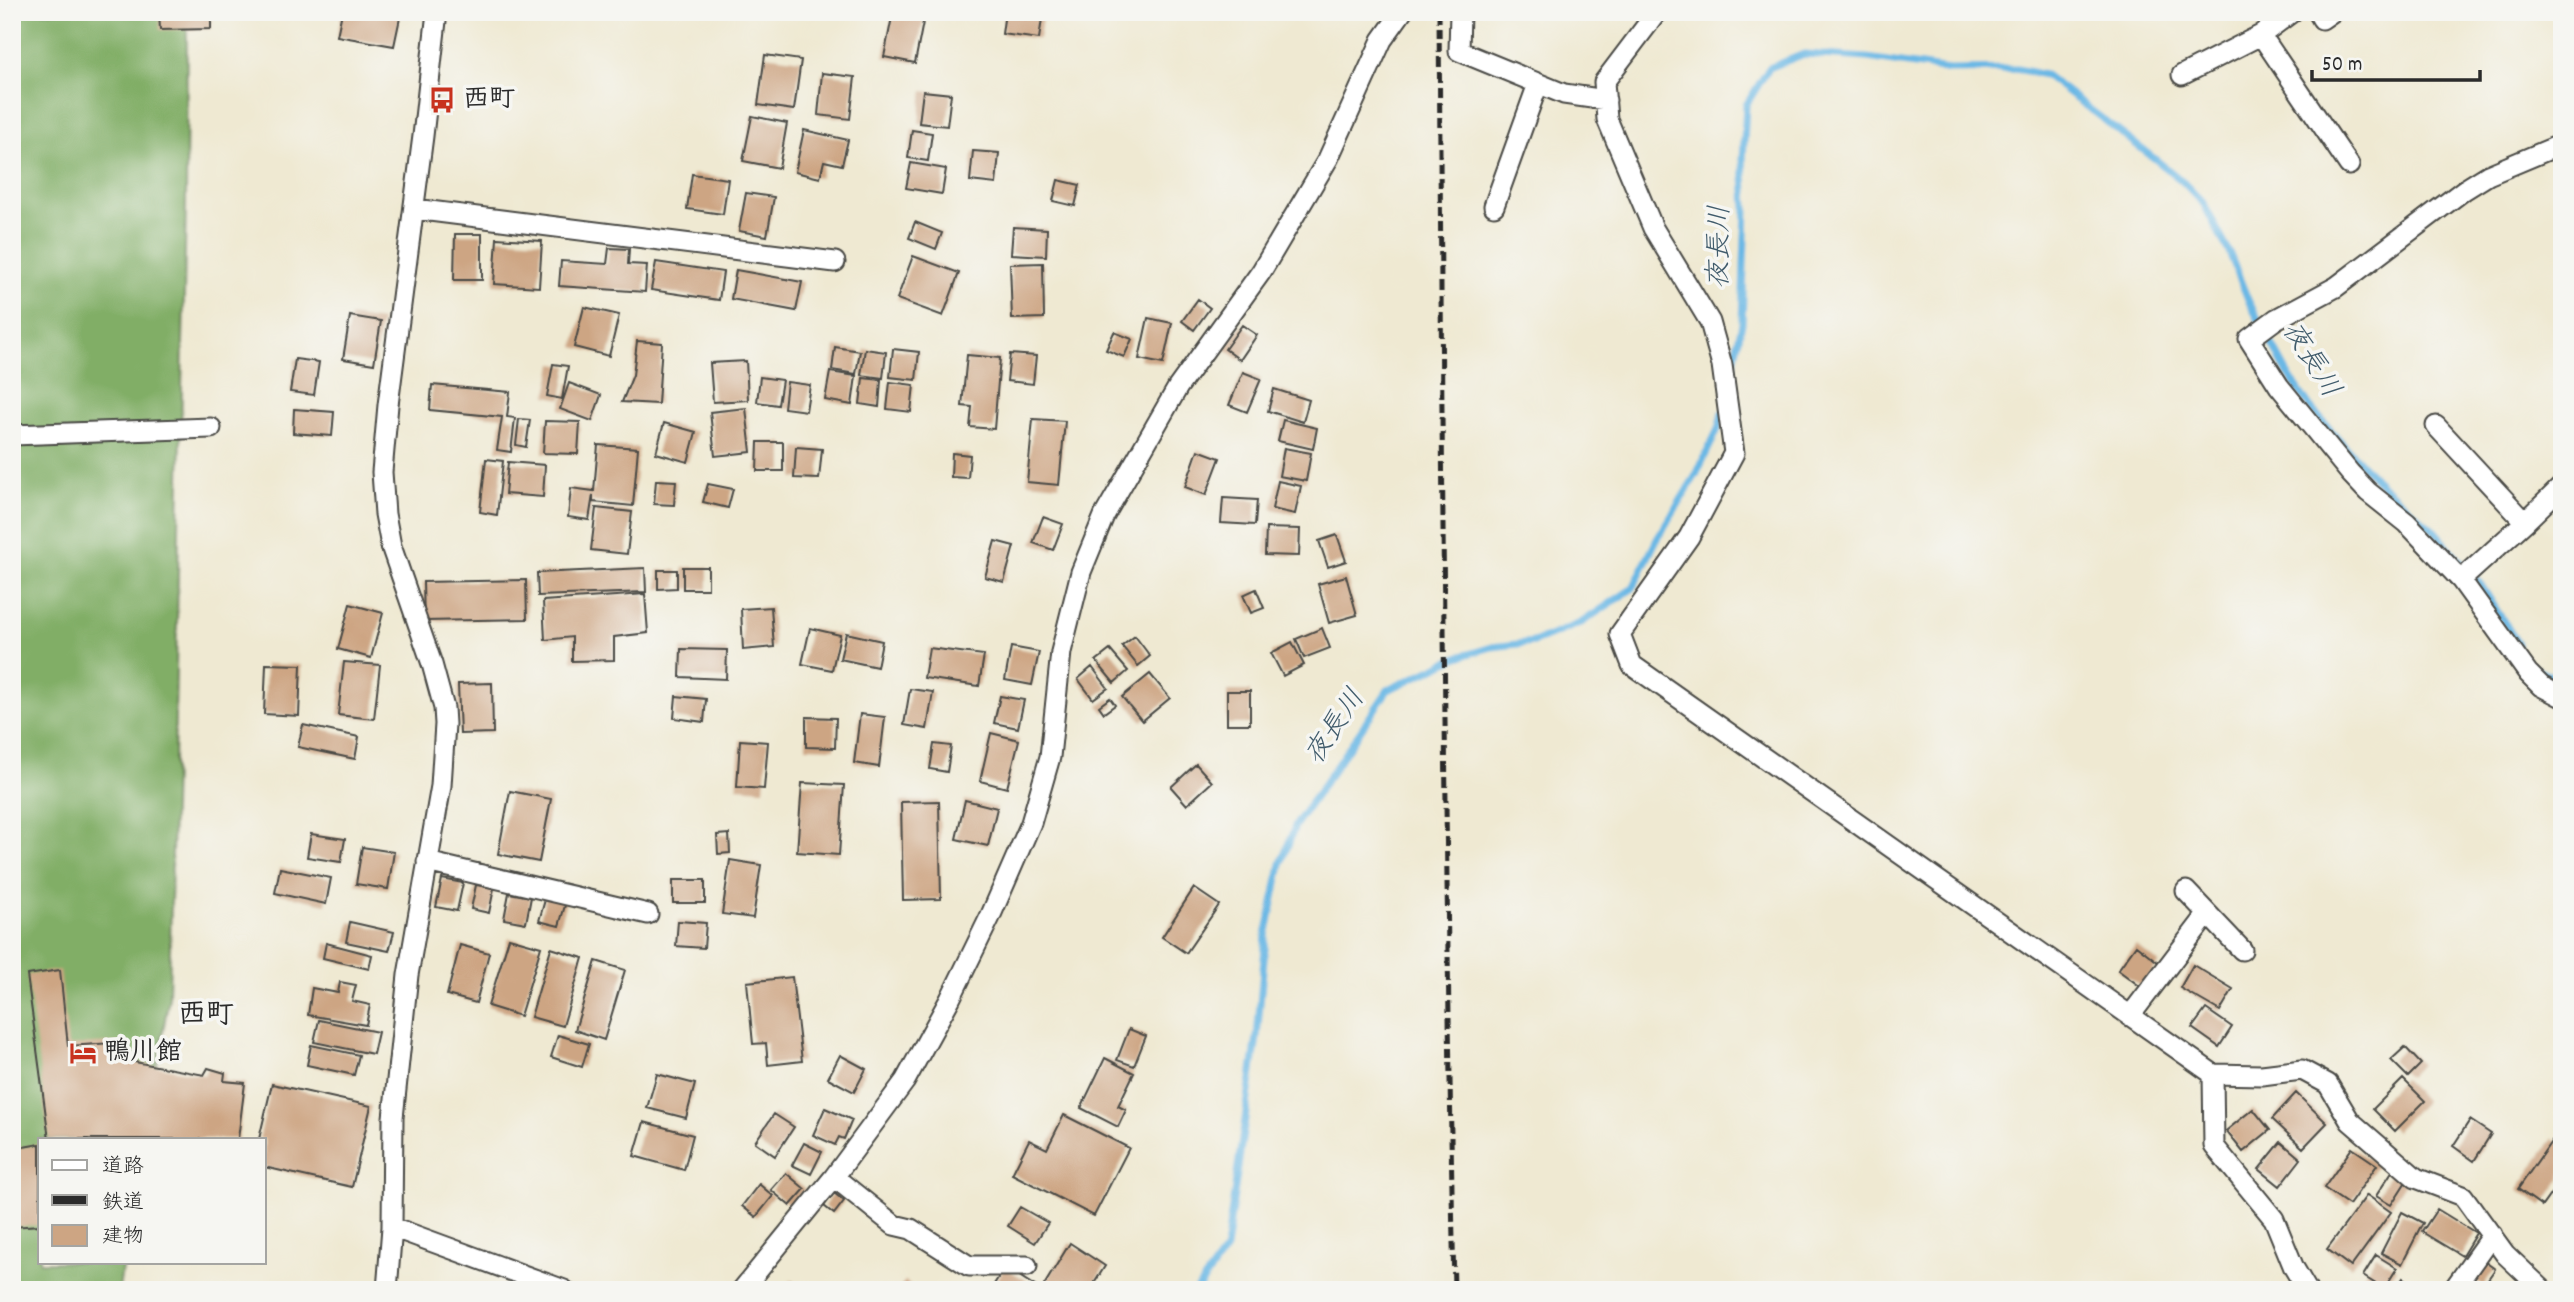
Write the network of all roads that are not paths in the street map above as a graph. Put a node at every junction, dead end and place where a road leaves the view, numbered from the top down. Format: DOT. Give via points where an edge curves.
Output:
graph roads {
  1 [pos="437,12"];
  2 [pos="1402,12"];
  3 [pos="1460,12"];
  4 [pos="1657,12"];
  5 [pos="2292,12"];
  6 [pos="2318,12"];
  7 [pos="2332,12"];
  8 [pos="2261,35"];
  9 [pos="2182,75"];
  10 [pos="1538,83"];
  11 [pos="1606,100"];
  12 [pos="2562,144"];
  13 [pos="2349,165"];
  14 [pos="1494,206"];
  15 [pos="414,209"];
  16 [pos="835,262"];
  17 [pos="2436,426"];
  18 [pos="211,428"];
  19 [pos="12,435"];
  20 [pos="2562,486"];
  21 [pos="2525,522"];
  22 [pos="2467,574"];
  23 [pos="2562,697"];
  24 [pos="427,862"];
  25 [pos="2186,891"];
  26 [pos="648,914"];
  27 [pos="2207,915"];
  28 [pos="2242,950"];
  29 [pos="2130,1016"];
  30 [pos="2213,1074"];
  31 [pos="834,1177"];
  32 [pos="391,1227"];
  33 [pos="2491,1235"];
  34 [pos="1027,1266"];
  35 [pos="2524,1283"];
  36 [pos="387,1290"];
  37 [pos="564,1290"];
  38 [pos="742,1290"];
  39 [pos="2306,1290"];
  40 [pos="2453,1290"];
  41 [pos="2543,1290"];
  1 -- 15 [label="street"];
  2 -- 31 [label="street" via="1382,40 1328,159 1261,272 1178,387 1104,516 1081,572 1060,652 1050,757 1031,823 950,999 905,1081"];
  3 -- 10 [label="street" via="1459,51"];
  4 -- 11 [label="street" via="1604,82"];
  5 -- 8 [label="street"];
  6 -- 7 [label="street" via="2322,19"];
  8 -- 9 [label="street"];
  8 -- 13 [label="street"];
  10 -- 11 [label="street" via="1564,94"];
  10 -- 14 [label="street"];
  11 -- 29 [label="street" via="1607,119 1653,228 1710,322 1734,453 1689,537 1620,634 1632,665"];
  12 -- 22 [label="street" via="2488,175 2336,287 2249,339 2267,369 2350,473"];
  15 -- 16 [label="street"];
  15 -- 24 [label="street" via="385,429 382,493 391,546 444,708 441,786"];
  17 -- 21 [label="street"];
  18 -- 19 [label="street"];
  20 -- 21 [label="street"];
  21 -- 22 [label="street"];
  22 -- 23 [label="street" via="2528,673"];
  24 -- 26 [label="street"];
  24 -- 32 [label="street" via="408,975 394,1105"];
  25 -- 27 [label="street"];
  27 -- 28 [label="street"];
  27 -- 29 [label="street"];
  29 -- 30 [label="street"];
  30 -- 33 [label="street" via="2302,1070 2328,1084 2350,1121 2416,1178 2463,1196"];
  30 -- 39 [label="street" via="2214,1146 2274,1219"];
  31 -- 34 [label="street" via="894,1225 911,1229 969,1266"];
  31 -- 38 [label="street"];
  32 -- 36 [label="street"];
  32 -- 37 [label="street"];
  33 -- 35 [label="street"];
  33 -- 40 [label="street"];
  35 -- 41 [label="street"];
}
